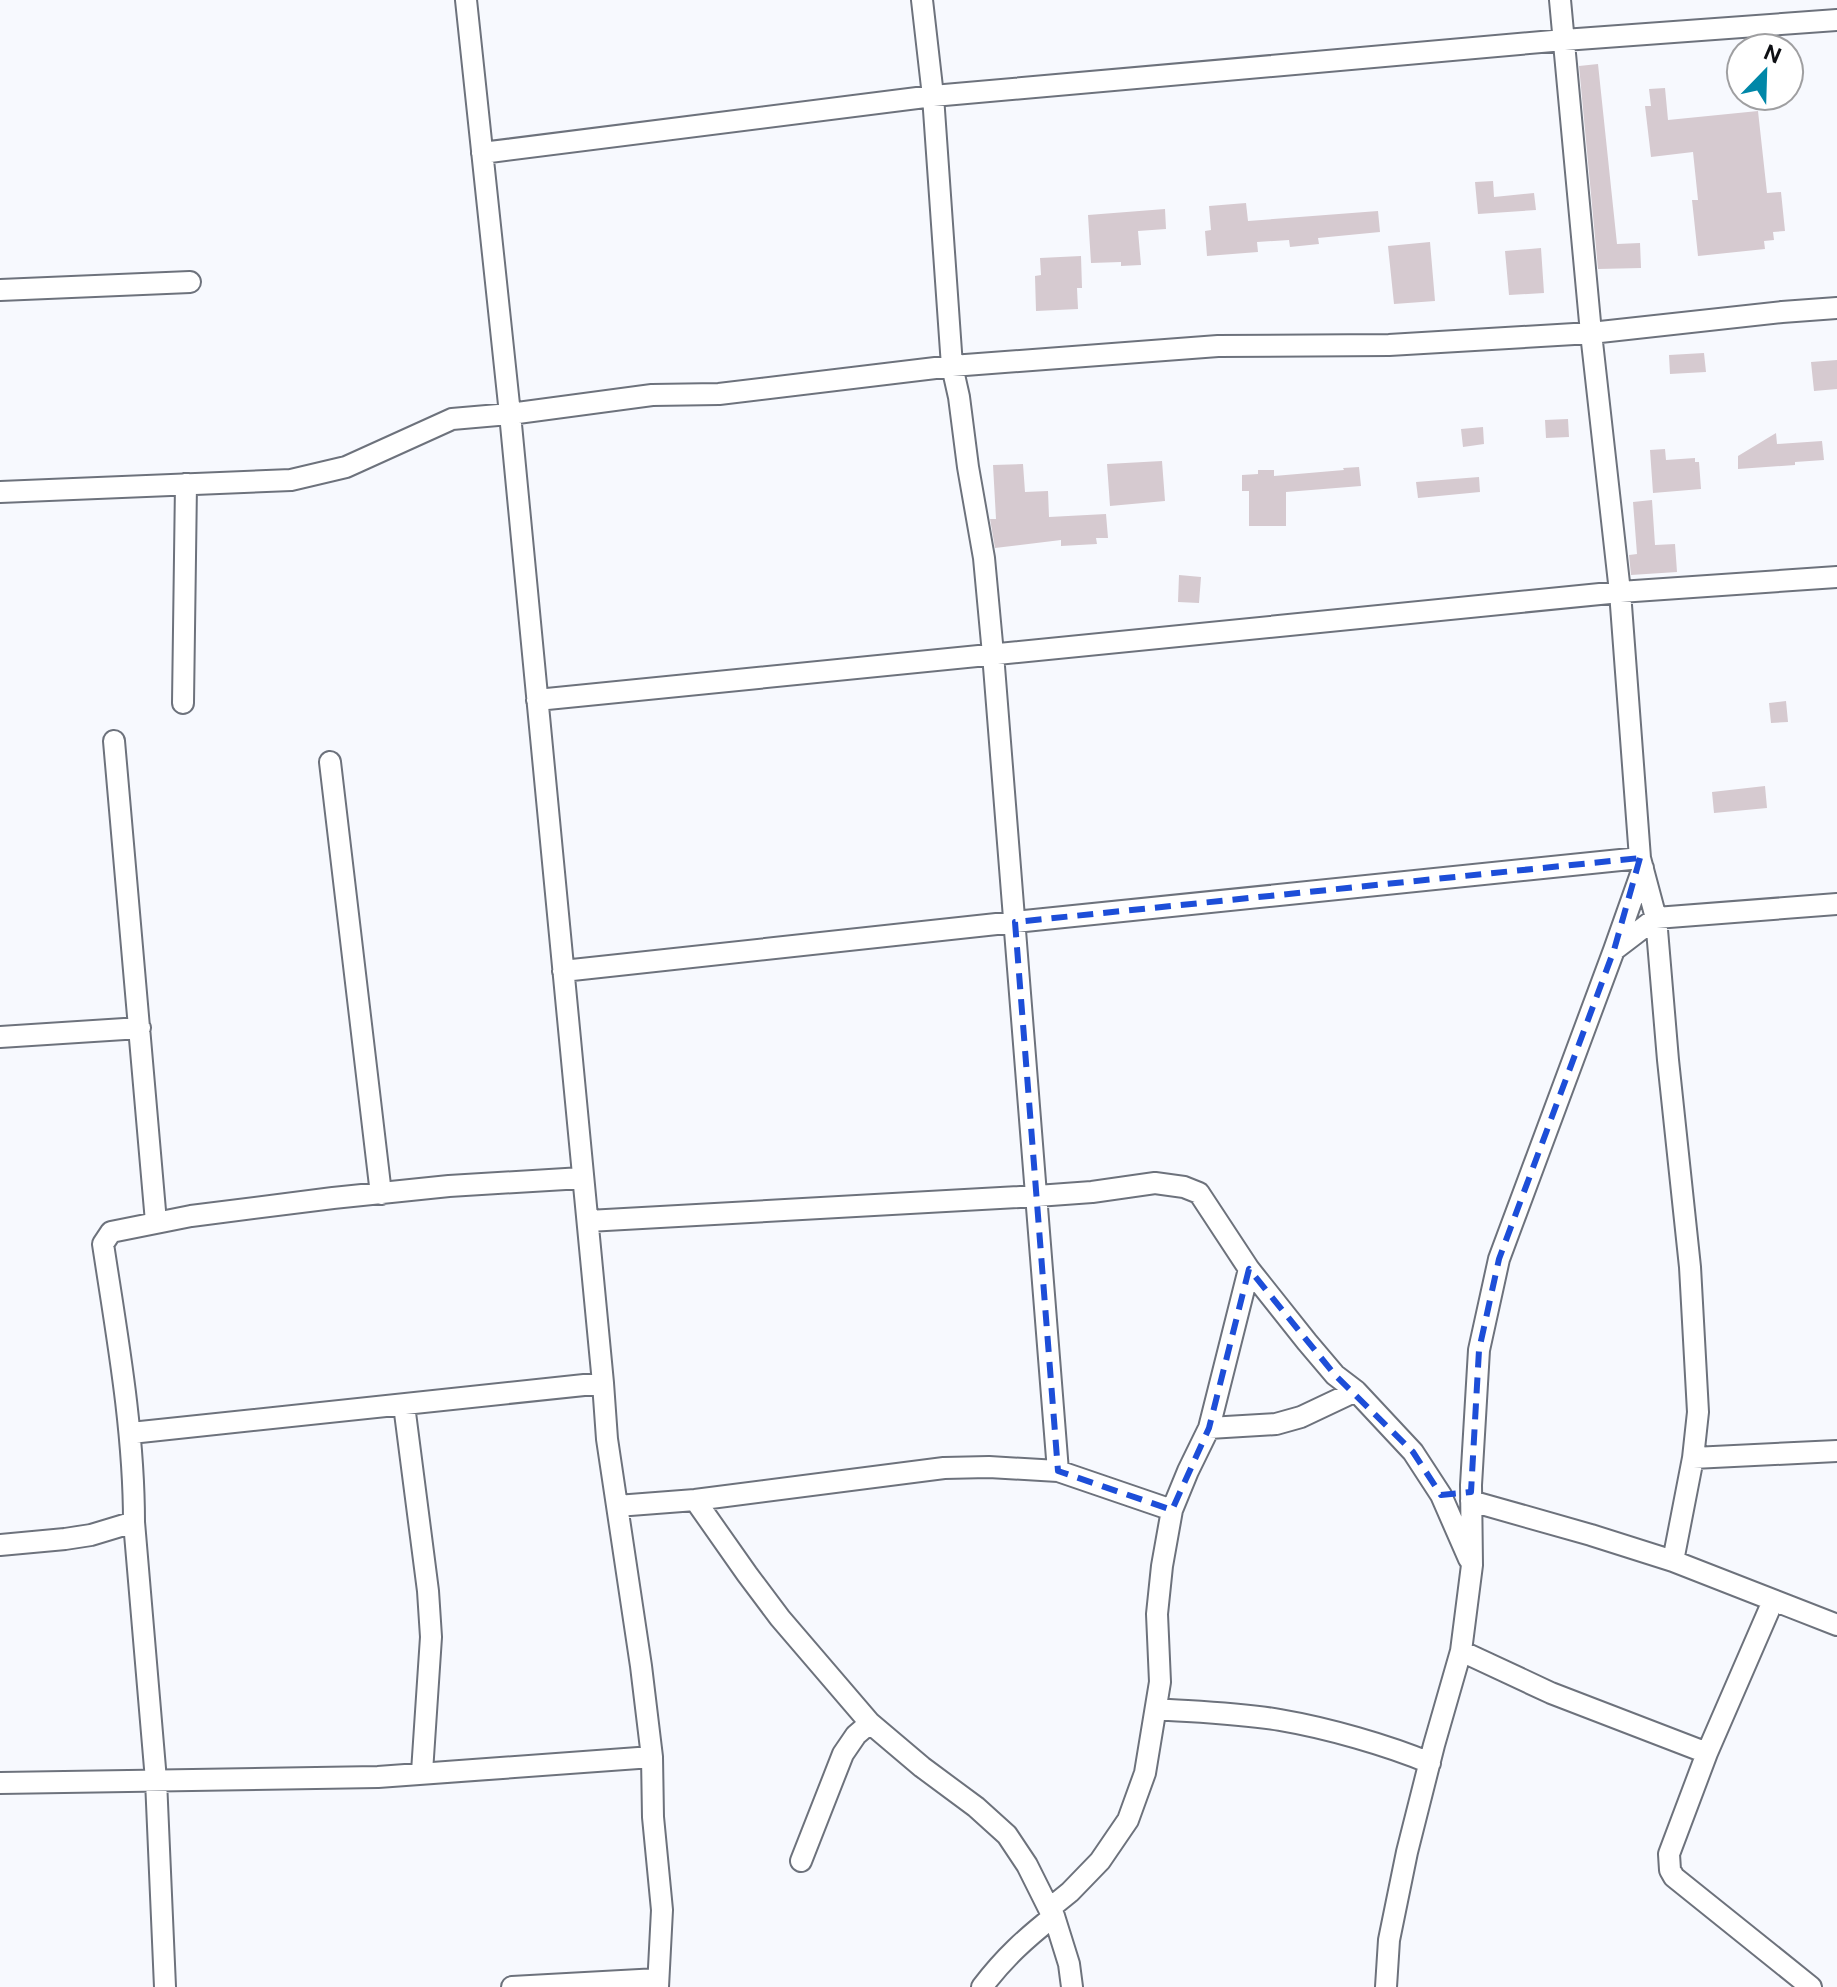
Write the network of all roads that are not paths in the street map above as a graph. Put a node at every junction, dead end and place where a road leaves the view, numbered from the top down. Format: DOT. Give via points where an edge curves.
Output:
graph roads {
  1 [pos="466,0"];
  2 [pos="922,0"];
  3 [pos="1560,0"];
  4 [pos="1837,20"];
  5 [pos="1564,40"];
  6 [pos="933,96"];
  7 [pos="482,153"];
  8 [pos="190,282"];
  9 [pos="0,290"];
  10 [pos="1837,308"];
  11 [pos="1591,333"];
  12 [pos="952,366"];
  13 [pos="510,414"];
  14 [pos="186,484"];
  15 [pos="0,492"];
  16 [pos="1837,577"];
  17 [pos="1620,592"];
  18 [pos="993,654"];
  19 [pos="537,700"];
  20 [pos="183,703"];
  21 [pos="114,741"];
  22 [pos="330,762"];
  23 [pos="1642,863"];
  24 [pos="1837,904"];
  25 [pos="1656,918"];
  26 [pos="1015,922"];
  27 [pos="1614,950"];
  28 [pos="563,971"];
  29 [pos="140,1028"];
  30 [pos="0,1037"];
  31 [pos="582,1178"];
  32 [pos="381,1194"];
  33 [pos="1037,1196"];
  34 [pos="588,1221"];
  35 [pos="156,1222"];
  36 [pos="1249,1269"];
  37 [pos="603,1383"];
  38 [pos="1356,1391"];
  39 [pos="404,1405"];
  40 [pos="1209,1428"];
  41 [pos="131,1433"];
  42 [pos="1837,1451"];
  43 [pos="1693,1458"];
  44 [pos="1058,1471"];
  45 [pos="1441,1495"];
  46 [pos="1471,1496"];
  47 [pos="695,1500"];
  48 [pos="617,1506"];
  49 [pos="1172,1510"];
  50 [pos="134,1522"];
  51 [pos="0,1545"];
  52 [pos="1673,1561"];
  53 [pos="1472,1565"];
  54 [pos="1773,1601"];
  55 [pos="1837,1625"];
  56 [pos="1461,1651"];
  57 [pos="1156,1709"];
  58 [pos="870,1723"];
  59 [pos="1707,1753"];
  60 [pos="652,1757"];
  61 [pos="1430,1763"];
  62 [pos="422,1772"];
  63 [pos="156,1780"];
  64 [pos="0,1783"];
  65 [pos="801,1861"];
  66 [pos="1052,1912"];
  67 [pos="658,1983"];
  68 [pos="165,1987"];
  69 [pos="512,1987"];
  70 [pos="982,1987"];
  71 [pos="1072,1987"];
  72 [pos="1386,1987"];
  73 [pos="1811,1987"];
  1 -- 7 [label="street"];
  2 -- 6 [label="street"];
  3 -- 5 [label="street"];
  4 -- 5 [label="street"];
  5 -- 6 [label="street"];
  5 -- 11 [label="street"];
  6 -- 7 [label="street"];
  6 -- 12 [label="street"];
  7 -- 13 [label="street"];
  8 -- 9 [label="street"];
  10 -- 11 [label="street"];
  11 -- 12 [label="street" via="1389,345 1218,346"];
  11 -- 17 [label="street"];
  12 -- 13 [label="street"];
  12 -- 18 [label="street" via="984,558"];
  13 -- 14 [label="street" via="452,419 346,467 291,480"];
  13 -- 19 [label="street"];
  14 -- 15 [label="street"];
  14 -- 20 [label="street"];
  16 -- 17 [label="street"];
  17 -- 18 [label="street"];
  17 -- 23 [label="street"];
  18 -- 19 [label="street"];
  18 -- 26 [label="street"];
  19 -- 28 [label="street"];
  21 -- 29 [label="street"];
  22 -- 32 [label="street"];
  23 -- 25 [label="street"];
  23 -- 26 [label="street"];
  23 -- 27 [label="street"];
  24 -- 25 [label="street"];
  25 -- 27 [label="street"];
  25 -- 43 [label="street" via="1690,1267 1698,1412"];
  26 -- 28 [label="street"];
  26 -- 33 [label="street"];
  27 -- 46 [label="street" via="1499,1259 1479,1350"];
  28 -- 31 [label="street"];
  29 -- 30 [label="street"];
  29 -- 35 [label="street"];
  31 -- 32 [label="street"];
  31 -- 34 [label="street"];
  32 -- 35 [label="street"];
  33 -- 34 [label="street"];
  33 -- 36 [label="street" via="1155,1183 1184,1187 1199,1193"];
  33 -- 44 [label="street"];
  34 -- 37 [label="street"];
  35 -- 41 [label="street" via="111,1232 103,1244"];
  36 -- 38 [label="street" via="1335,1375"];
  36 -- 40 [label="street"];
  37 -- 39 [label="street"];
  37 -- 48 [label="street"];
  38 -- 40 [label="street" via="1276,1424"];
  38 -- 45 [label="street" via="1413,1452"];
  39 -- 41 [label="street"];
  39 -- 62 [label="street" via="431,1637"];
  40 -- 49 [label="street"];
  41 -- 50 [label="street"];
  42 -- 43 [label="street"];
  43 -- 52 [label="street"];
  44 -- 47 [label="street" via="944,1468"];
  44 -- 49 [label="street"];
  45 -- 46 [label="street"];
  45 -- 53 [label="street"];
  46 -- 52 [label="street"];
  46 -- 53 [label="street"];
  47 -- 48 [label="street"];
  47 -- 58 [label="street" via="780,1618"];
  48 -- 60 [label="street"];
  49 -- 57 [label="street" via="1157,1614"];
  50 -- 51 [label="street" via="91,1535"];
  50 -- 63 [label="street"];
  52 -- 54 [label="street"];
  53 -- 56 [label="street"];
  54 -- 55 [label="street"];
  54 -- 59 [label="street"];
  56 -- 59 [label="street" via="1551,1693"];
  56 -- 61 [label="street"];
  57 -- 61 [label="street" via="1281,1720"];
  57 -- 66 [label="street" via="1145,1773 1128,1820 1100,1861"];
  58 -- 65 [label="street" via="843,1754"];
  58 -- 66 [label="street" via="1007,1835"];
  59 -- 73 [label="street" via="1669,1854 1670,1870"];
  60 -- 62 [label="street"];
  60 -- 67 [label="street" via="662,1910"];
  61 -- 72 [label="street" via="1389,1940"];
  62 -- 63 [label="street"];
  63 -- 64 [label="street"];
  63 -- 68 [label="street"];
  66 -- 70 [label="street"];
  66 -- 71 [label="street"];
  67 -- 69 [label="street"];
}
